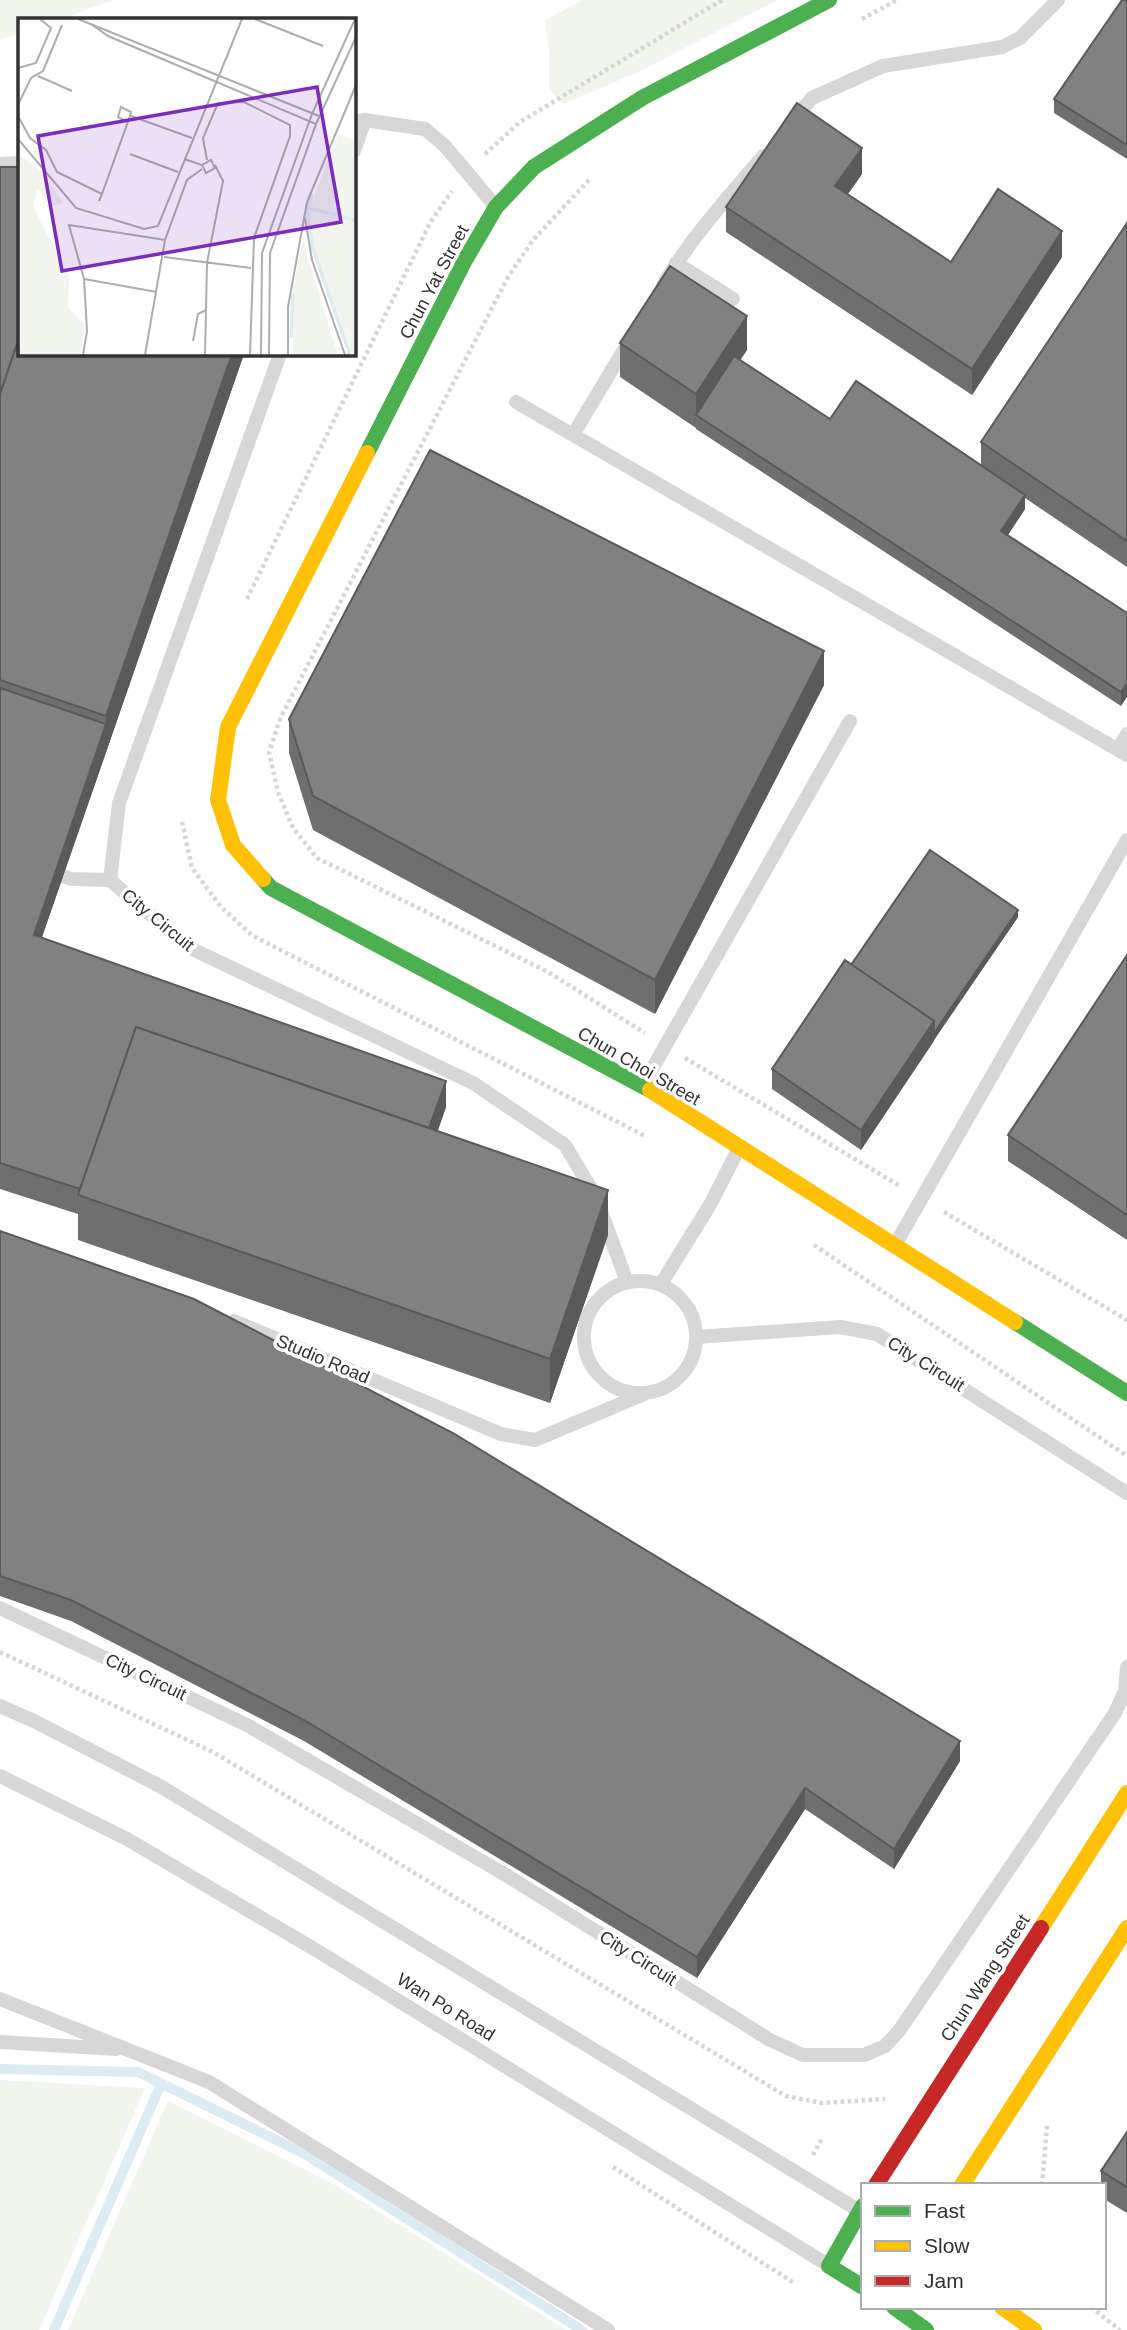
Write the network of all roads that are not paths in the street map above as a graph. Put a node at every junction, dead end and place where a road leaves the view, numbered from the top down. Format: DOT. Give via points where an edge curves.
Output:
graph roads {
  1 [pos="829,0"];
  2 [pos="1058,0"];
  3 [pos="359,121"];
  4 [pos="355,145"];
  5 [pos="18,163"];
  6 [pos="0,164"];
  7 [pos="496,207"];
  8 [pos="676,263"];
  9 [pos="656,297"];
  10 [pos="733,299"];
  11 [pos="635,331"];
  12 [pos="281,355"];
  13 [pos="516,402"];
  14 [pos="574,433"];
  15 [pos="850,722"];
  16 [pos="228,727"];
  17 [pos="1127,734"];
  18 [pos="1122,752"];
  19 [pos="1127,840"];
  20 [pos="36,866"];
  21 [pos="110,880"];
  22 [pos="643,1086"];
  23 [pos="738,1149"];
  24 [pos="894,1246"];
  25 [pos="627,1282"];
  26 [pos="661,1284"];
  27 [pos="219,1315"];
  28 [pos="696,1337"];
  29 [pos="1127,1393"];
  30 [pos="645,1394"];
  31 [pos="1127,1493"];
  32 [pos="0,1608"];
  33 [pos="1127,1667"];
  34 [pos="0,1706"];
  35 [pos="0,1776"];
  36 [pos="1127,1793"];
  37 [pos="1127,1928"];
  38 [pos="0,1999"];
  39 [pos="0,2042"];
  40 [pos="128,2049"];
  41 [pos="877,2183"];
  42 [pos="963,2183"];
  43 [pos="861,2209"];
  44 [pos="861,2212"];
  45 [pos="829,2266"];
  46 [pos="861,2286"];
  47 [pos="897,2309"];
  48 [pos="1005,2309"];
  49 [pos="608,2330"];
  50 [pos="926,2330"];
  51 [pos="1034,2330"];
  1 -- 7 [label="street, Chun Yat Street" via="642,99 534,167"];
  2 -- 8 [label="lane" via="1020,38 1003,47 883,66 812,98"];
  3 -- 4 [label="lane"];
  3 -- 7 [label="lane" via="425,130 445,146"];
  5 -- 6 [label="lane"];
  7 -- 16 [label="street, Chun Yat Street"];
  8 -- 9 [label="lane"];
  8 -- 10 [label="lane"];
  11 -- 14 [label="lane"];
  12 -- 21 [label="lane, City Circuit" via="120,803"];
  13 -- 14 [label="lane"];
  14 -- 18 [label="lane"];
  15 -- 22 [label="lane"];
  16 -- 22 [label="street, Chun Choi Street" via="218,800 233,845 271,888"];
  17 -- 18 [label="lane"];
  19 -- 24 [label="lane"];
  20 -- 21 [label="lane" via="71,879"];
  21 -- 25 [label="lane, City Circuit" via="188,947 473,1083 565,1145 595,1195"];
  22 -- 23 [label="street, Chun Choi Street"];
  23 -- 24 [label="street, Chun Choi Street"];
  23 -- 26 [label="lane"];
  24 -- 29 [label="street, Chun Choi Street"];
  25 -- 26 [label="lane"];
  25 -- 30 [label="lane" via="613,1287 593,1306 584,1347 606,1382"];
  26 -- 28 [label="lane" via="687,1305"];
  27 -- 30 [label="lane, Studio Road" via="501,1434 535,1440"];
  28 -- 30 [label="lane" via="690,1364 681,1376"];
  28 -- 31 [label="lane, City Circuit" via="840,1327 877,1335"];
  32 -- 33 [label="lane, City Circuit" via="247,1725 506,1875 770,2040 803,2054 822,2056 864,2055 885,2046 899,2031 1115,1713 1125,1691"];
  34 -- 43 [label="lane" via="160,1786"];
  35 -- 45 [label="lane, Wan Po Road" via="127,1839 304,1943"];
  36 -- 41 [label="street, Chun Wang Street"];
  37 -- 42 [label="street"];
  38 -- 40 [label="lane"];
  39 -- 40 [label="lane"];
  40 -- 49 [label="lane" via="209,2082"];
  44 -- 45 [label="street"];
  45 -- 46 [label="street, Wan Po Road"];
  47 -- 50 [label="street"];
  48 -- 51 [label="street"];
}
